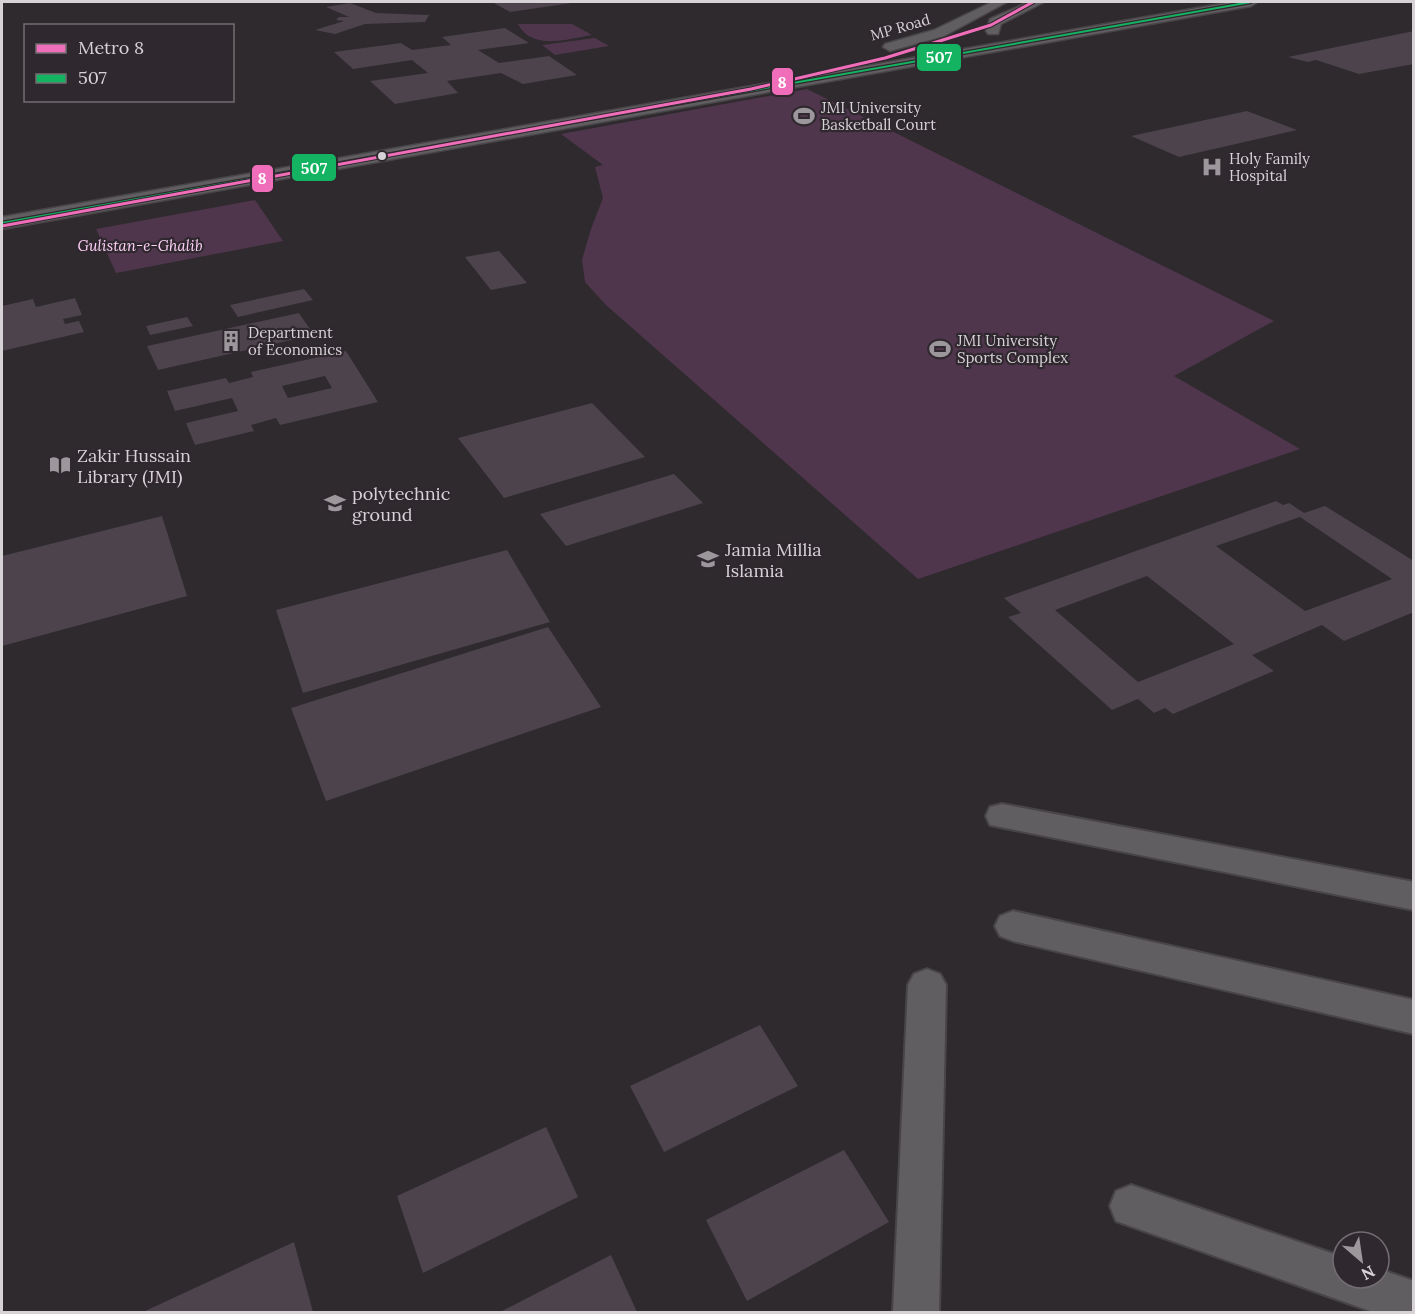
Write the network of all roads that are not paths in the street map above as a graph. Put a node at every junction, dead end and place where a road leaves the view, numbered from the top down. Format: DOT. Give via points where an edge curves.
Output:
graph roads {
  1 [pos="1001,2"];
  2 [pos="1038,2"];
  3 [pos="1224,2"];
  4 [pos="1251,2"];
  5 [pos="1019,22"];
  6 [pos="951,28"];
  7 [pos="1077,28"];
  8 [pos="1005,38"];
  9 [pos="810,77"];
  10 [pos="167,190"];
  11 [pos="2,214"];
  12 [pos="2,223"];
  13 [pos="1002,816"];
  14 [pos="1413,896"];
  15 [pos="1013,926"];
  16 [pos="927,985"];
  17 [pos="1413,1017"];
  18 [pos="1131,1206"];
  19 [pos="1413,1305"];
  20 [pos="916,1312"];
  1 -- 6 [label="main road, MP Road"];
  2 -- 5 [label="main road"];
  3 -- 7 [label="main road"];
  4 -- 8 [label="main road"];
  5 -- 7 [label="main road"];
  5 -- 8 [label="main road" via="995,22"];
  6 -- 8 [label="main road"];
  6 -- 9 [label="main road, MP Road" via="820,67"];
  7 -- 8 [label="main road"];
  8 -- 9 [label="main road"];
  9 -- 10 [label="main road"];
  10 -- 11 [label="main road"];
  10 -- 12 [label="main road"];
  13 -- 14 [label="street"];
  15 -- 17 [label="street"];
  16 -- 20 [label="street"];
  18 -- 19 [label="street"];
}
